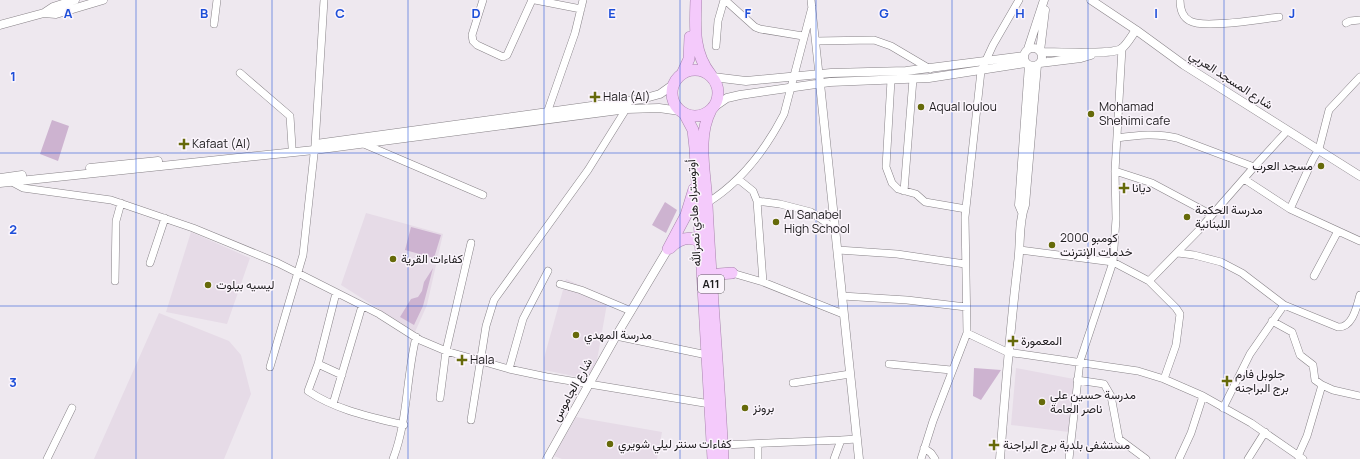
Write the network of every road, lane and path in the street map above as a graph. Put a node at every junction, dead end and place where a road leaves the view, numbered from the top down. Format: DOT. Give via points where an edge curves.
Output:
graph roads {
  1 [pos="75,0"];
  2 [pos="103,0"];
  3 [pos="217,0"];
  4 [pos="324,0"];
  5 [pos="483,0"];
  6 [pos="534,0"];
  7 [pos="583,0"];
  8 [pos="689,0"];
  9 [pos="696,0"];
  10 [pos="725,0"];
  11 [pos="1019,0"];
  12 [pos="1045,0"];
  13 [pos="1091,0"];
  14 [pos="1180,0"];
  15 [pos="812,3"];
  16 [pos="581,9"];
  17 [pos="44,13"];
  18 [pos="1279,17"];
  19 [pos="1360,20"];
  20 [pos="1346,23"];
  21 [pos="214,24"];
  22 [pos="0,25"];
  23 [pos="1136,30"];
  24 [pos="803,36"];
  25 [pos="816,41"];
  26 [pos="716,46"];
  27 [pos="1122,48"];
  28 [pos="1028,49"];
  29 [pos="1040,52"];
  30 [pos="1097,53"];
  31 [pos="984,62"];
  32 [pos="1031,62"];
  33 [pos="930,69"];
  34 [pos="981,71"];
  35 [pos="240,73"];
  36 [pos="682,74"];
  37 [pos="819,74"];
  38 [pos="712,76"];
  39 [pos="1360,76"];
  40 [pos="793,77"];
  41 [pos="913,79"];
  42 [pos="892,80"];
  43 [pos="674,84"];
  44 [pos="820,84"];
  45 [pos="791,88"];
  46 [pos="630,100"];
  47 [pos="713,108"];
  48 [pos="627,109"];
  49 [pos="682,112"];
  50 [pos="547,113"];
  51 [pos="1287,131"];
  52 [pos="1117,138"];
  53 [pos="364,144"];
  54 [pos="292,147"];
  55 [pos="314,147"];
  56 [pos="1319,149"];
  57 [pos="1254,167"];
  58 [pos="1115,171"];
  59 [pos="1359,173"];
  60 [pos="697,177"];
  61 [pos="0,178"];
  62 [pos="738,179"];
  63 [pos="1244,179"];
  64 [pos="10,180"];
  65 [pos="0,183"];
  66 [pos="904,191"];
  67 [pos="483,194"];
  68 [pos="757,201"];
  69 [pos="121,203"];
  70 [pos="707,203"];
  71 [pos="966,209"];
  72 [pos="1290,209"];
  73 [pos="1212,215"];
  74 [pos="165,218"];
  75 [pos="835,229"];
  76 [pos="1338,231"];
  77 [pos="1360,241"];
  78 [pos="700,242"];
  79 [pos="471,243"];
  80 [pos="668,250"];
  81 [pos="838,250"];
  82 [pos="1020,250"];
  83 [pos="1178,253"];
  84 [pos="710,261"];
  85 [pos="1113,262"];
  86 [pos="150,263"];
  87 [pos="965,264"];
  88 [pos="548,271"];
  89 [pos="732,273"];
  90 [pos="298,274"];
  91 [pos="1314,276"];
  92 [pos="115,281"];
  93 [pos="1149,281"];
  94 [pos="763,282"];
  95 [pos="711,283"];
  96 [pos="560,284"];
  97 [pos="336,293"];
  98 [pos="1360,294"];
  99 [pos="842,296"];
  100 [pos="1284,305"];
  101 [pos="362,306"];
  102 [pos="966,306"];
  103 [pos="631,311"];
  104 [pos="843,314"];
  105 [pos="1356,318"];
  106 [pos="1272,320"];
  107 [pos="967,333"];
  108 [pos="616,336"];
  109 [pos="416,338"];
  110 [pos="446,351"];
  111 [pos="1007,352"];
  112 [pos="707,355"];
  113 [pos="479,361"];
  114 [pos="1080,361"];
  115 [pos="318,364"];
  116 [pos="889,364"];
  117 [pos="270,367"];
  118 [pos="509,369"];
  119 [pos="951,370"];
  120 [pos="850,374"];
  121 [pos="342,375"];
  122 [pos="1164,379"];
  123 [pos="1077,380"];
  124 [pos="792,383"];
  125 [pos="588,384"];
  126 [pos="1322,385"];
  127 [pos="1204,396"];
  128 [pos="1360,396"];
  129 [pos="440,398"];
  130 [pos="333,404"];
  131 [pos="710,404"];
  132 [pos="72,408"];
  133 [pos="1223,408"];
  134 [pos="471,420"];
  135 [pos="404,425"];
  136 [pos="1265,432"];
  137 [pos="857,439"];
  138 [pos="841,440"];
  139 [pos="758,444"];
  140 [pos="722,445"];
  141 [pos="924,448"];
  142 [pos="1301,458"];
  143 [pos="48,459"];
  144 [pos="393,459"];
  145 [pos="547,459"];
  146 [pos="713,459"];
  147 [pos="723,459"];
  148 [pos="758,459"];
  149 [pos="834,459"];
  150 [pos="859,459"];
  151 [pos="921,459"];
  152 [pos="935,459"];
  153 [pos="1000,459"];
  154 [pos="1069,459"];
  155 [pos="1146,459"];
  156 [pos="1179,459"];
  157 [pos="1248,459"];
  1 -- 17 [label="street" via="53,7"];
  2 -- 17 [label="street" via="56,14"];
  3 -- 21 [label="street"];
  4 -- 55 [label="street"];
  5 -- 6 [label="street" via="472,35 473,41 503,57 507,55"];
  6 -- 16 [label="street"];
  7 -- 16 [label="street"];
  8 -- 36 [label="highway" via="690,52"];
  9 -- 38 [label="highway, أوتوستراد هادي نصرالله / A11" via="697,49 704,66"];
  10 -- 24 [label="street" via="755,27"];
  10 -- 26 [label="street" via="718,21"];
  11 -- 31 [label="street"];
  12 -- 28 [label="street"];
  12 -- 29 [label="street"];
  13 -- 23 [label="street, شارع المسجد العربي"];
  14 -- 18 [label="street" via="1182,14 1195,23"];
  15 -- 24 [label="street"];
  15 -- 25 [label="street"];
  16 -- 50 [label="street"];
  17 -- 22 [label="street"];
  19 -- 20 [label="street"];
  23 -- 27 [label="street"];
  23 -- 51 [label="street, شارع المسجد العربي" via="1184,65"];
  24 -- 40 [label="street"];
  25 -- 33 [label="street" via="874,40 891,46"];
  25 -- 37 [label="street"];
  27 -- 30 [label="street"];
  27 -- 52 [label="street"];
  28 -- 29 [label="street" via="1036,48"];
  28 -- 32 [label="street"];
  29 -- 30 [label="street"];
  29 -- 32 [label="street" via="1042,58"];
  30 -- 32 [label="street" via="1081,58"];
  31 -- 32 [label="street"];
  31 -- 33 [label="street"];
  31 -- 34 [label="street"];
  32 -- 34 [label="street"];
  32 -- 82 [label="street" via="1019,205 1022,212"];
  33 -- 37 [label="street"];
  34 -- 41 [label="street"];
  34 -- 71 [label="street"];
  35 -- 54 [label="street" via="290,116"];
  36 -- 38 [label="highway" via="695,70 704,71"];
  36 -- 43 [label="highway"];
  37 -- 40 [label="street"];
  37 -- 44 [label="street"];
  38 -- 40 [label="street" via="746,81"];
  38 -- 47 [label="highway, أوتوستراد هادي نصرالله / A11" via="719,92"];
  39 -- 56 [label="street" via="1330,110"];
  40 -- 45 [label="street"];
  41 -- 42 [label="street"];
  41 -- 66 [label="street"];
  42 -- 44 [label="street"];
  42 -- 66 [label="street" via="886,167 892,183"];
  43 -- 46 [label="street" via="656,96"];
  43 -- 49 [label="highway, أوتوستراد هادي نصرالله / A11" via="673,98"];
  44 -- 45 [label="street"];
  44 -- 75 [label="street"];
  45 -- 47 [label="street" via="740,95 721,101"];
  45 -- 62 [label="street" via="784,114 757,157"];
  46 -- 48 [label="street"];
  46 -- 50 [label="street"];
  47 -- 49 [label="highway" via="698,116"];
  47 -- 70 [label="highway, أوتوستراد هادي نصرالله / A11" via="706,123 704,136"];
  48 -- 49 [label="street" via="654,108"];
  48 -- 53 [label="street"];
  48 -- 113 [label="street" via="599,154 494,300"];
  49 -- 60 [label="highway, أوتوستراد هادي نصرالله / A11" via="692,126"];
  50 -- 55 [label="street"];
  51 -- 56 [label="street, شارع المسجد العربي"];
  51 -- 57 [label="street"];
  52 -- 57 [label="street" via="1166,135"];
  52 -- 58 [label="street"];
  53 -- 55 [label="street"];
  53 -- 67 [label="street"];
  54 -- 55 [label="street"];
  54 -- 64 [label="street"];
  55 -- 64 [label="street"];
  55 -- 90 [label="street" via="303,255"];
  56 -- 59 [label="street, شارع المسجد العربي"];
  56 -- 72 [label="street"];
  57 -- 63 [label="street"];
  58 -- 73 [label="street" via="1152,183"];
  58 -- 85 [label="street" via="1116,219"];
  60 -- 78 [label="highway, أوتوستراد هادي نصرالله / A11"];
  60 -- 80 [label="highway" via="688,211"];
  61 -- 64 [label="street"];
  62 -- 68 [label="street" via="753,191"];
  62 -- 70 [label="street"];
  63 -- 72 [label="street"];
  63 -- 73 [label="street"];
  64 -- 65 [label="street"];
  64 -- 69 [label="street" via="23,188"];
  66 -- 71 [label="street" via="916,194 925,202"];
  68 -- 75 [label="street" via="811,212"];
  68 -- 94 [label="street"];
  69 -- 74 [label="street"];
  69 -- 92 [label="street" via="116,221"];
  70 -- 84 [label="highway, أوتوستراد هادي نصرالله / A11"];
  71 -- 87 [label="street"];
  72 -- 76 [label="street"];
  73 -- 83 [label="street"];
  74 -- 86 [label="street"];
  74 -- 90 [label="street" via="278,263"];
  75 -- 81 [label="street"];
  76 -- 77 [label="street"];
  76 -- 91 [label="street"];
  78 -- 80 [label="highway" via="685,239 675,243"];
  78 -- 112 [label="highway, أوتوستراد هادي نصرالله / A11"];
  79 -- 110 [label="street"];
  80 -- 103 [label="street, شارع الجاموس"];
  81 -- 87 [label="street" via="904,255"];
  81 -- 99 [label="street"];
  82 -- 85 [label="street"];
  82 -- 111 [label="street"];
  83 -- 93 [label="street"];
  83 -- 100 [label="street" via="1221,262 1242,273"];
  84 -- 89 [label="highway"];
  84 -- 95 [label="highway, أوتوستراد هادي نصرالله / A11"];
  85 -- 93 [label="street"];
  85 -- 114 [label="street"];
  87 -- 102 [label="street"];
  88 -- 118 [label="street" via="523,319"];
  89 -- 94 [label="street"];
  89 -- 95 [label="highway" via="719,274"];
  90 -- 97 [label="street"];
  90 -- 117 [label="street"];
  93 -- 122 [label="street" via="1180,314 1176,345"];
  94 -- 104 [label="street"];
  95 -- 140 [label="highway, أوتوستراد هادي نصرالله / A11"];
  96 -- 103 [label="street"];
  97 -- 101 [label="street"];
  97 -- 115 [label="street"];
  98 -- 105 [label="street"];
  99 -- 102 [label="street"];
  99 -- 104 [label="street"];
  100 -- 105 [label="street" via="1338,327 1343,327"];
  100 -- 106 [label="street"];
  101 -- 109 [label="street"];
  101 -- 121 [label="street"];
  102 -- 107 [label="street"];
  103 -- 108 [label="street, شارع الجاموس"];
  104 -- 120 [label="street"];
  106 -- 126 [label="street" via="1290,329 1300,355 1313,365 1315,380"];
  106 -- 133 [label="street" via="1244,365"];
  107 -- 111 [label="street"];
  107 -- 119 [label="street"];
  108 -- 112 [label="street"];
  108 -- 125 [label="street, شارع الجاموس"];
  109 -- 110 [label="street"];
  109 -- 135 [label="street"];
  110 -- 113 [label="street"];
  110 -- 129 [label="street"];
  111 -- 114 [label="street"];
  111 -- 153 [label="street"];
  112 -- 131 [label="highway, أوتوستراد هادي نصرالله / A11"];
  113 -- 118 [label="street"];
  113 -- 134 [label="street"];
  114 -- 122 [label="street" via="1138,371"];
  114 -- 123 [label="street"];
  115 -- 121 [label="street"];
  115 -- 130 [label="street" via="308,391"];
  116 -- 119 [label="street"];
  118 -- 125 [label="street"];
  119 -- 141 [label="street"];
  120 -- 124 [label="street"];
  120 -- 137 [label="street"];
  121 -- 130 [label="street"];
  122 -- 127 [label="street"];
  123 -- 154 [label="street"];
  123 -- 155 [label="street" via="1104,384 1115,410 1119,439"];
  125 -- 131 [label="street"];
  125 -- 145 [label="street, شارع الجاموس"];
  126 -- 128 [label="street"];
  126 -- 142 [label="street"];
  127 -- 133 [label="street"];
  127 -- 156 [label="street"];
  130 -- 135 [label="street" via="363,415"];
  131 -- 146 [label="highway, أوتوستراد هادي نصرالله / A11"];
  132 -- 143 [label="street"];
  133 -- 136 [label="street"];
  135 -- 144 [label="street"];
  136 -- 142 [label="street"];
  136 -- 157 [label="street"];
  137 -- 138 [label="street"];
  137 -- 150 [label="street"];
  138 -- 139 [label="street"];
  138 -- 149 [label="street"];
  139 -- 140 [label="street"];
  139 -- 148 [label="street"];
  140 -- 147 [label="highway, أوتوستراد هادي نصرالله / A11"];
  141 -- 151 [label="street"];
  141 -- 152 [label="street"];
}
